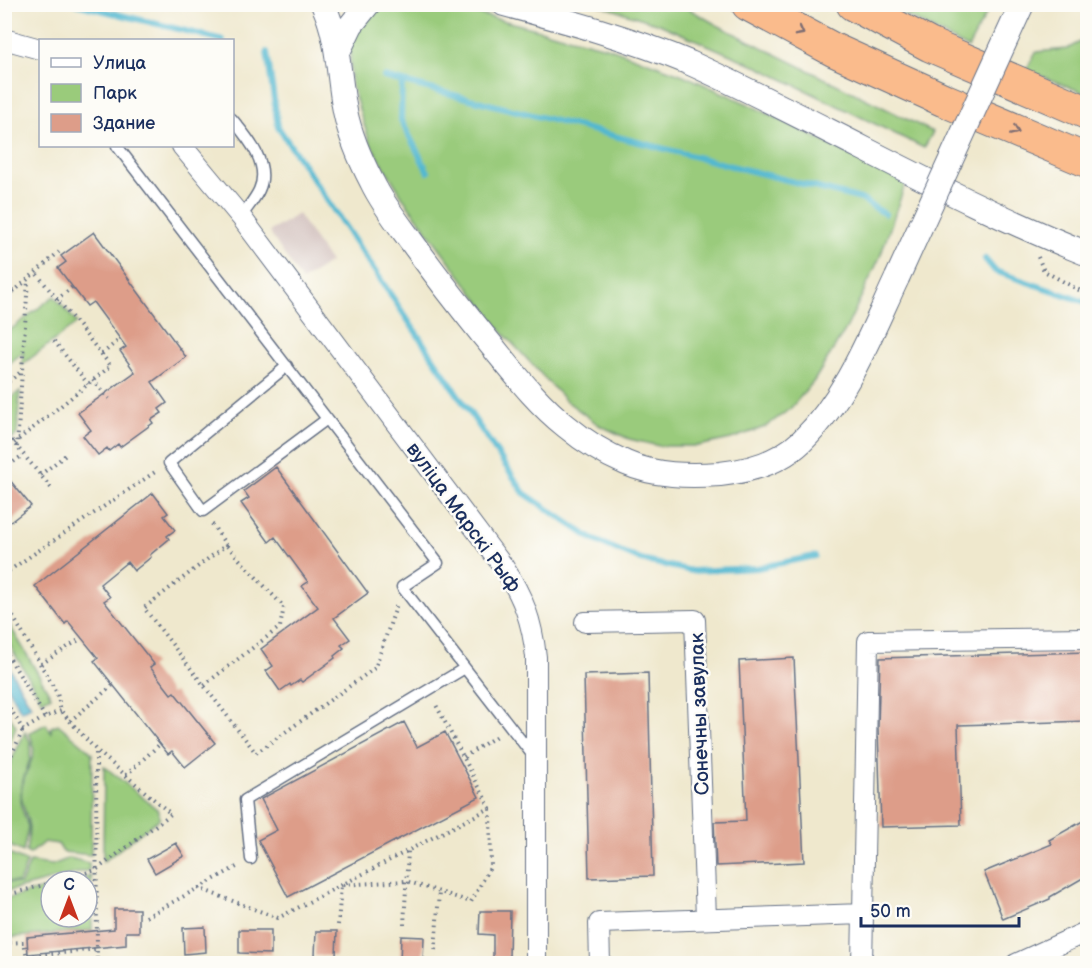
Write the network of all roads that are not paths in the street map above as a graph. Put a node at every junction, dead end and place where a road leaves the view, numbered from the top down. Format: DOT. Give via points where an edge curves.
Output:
graph roads {
  1 [pos="322,4"];
  2 [pos="349,4"];
  3 [pos="368,4"];
  4 [pos="504,4"];
  5 [pos="748,4"];
  6 [pos="854,4"];
  7 [pos="1022,4"];
  8 [pos="4,39"];
  9 [pos="39,49"];
  10 [pos="338,54"];
  11 [pos="1088,113"];
  12 [pos="234,122"];
  13 [pos="118,147"];
  14 [pos="183,147"];
  15 [pos="1088,161"];
  16 [pos="241,217"];
  17 [pos="1088,254"];
  18 [pos="287,366"];
  19 [pos="327,419"];
  20 [pos="585,622"];
  21 [pos="1088,638"];
  22 [pos="465,668"];
  23 [pos="537,760"];
  24 [pos="251,859"];
  25 [pos="863,914"];
  26 [pos="706,918"];
  27 [pos="1088,931"];
  28 [pos="536,963"];
  29 [pos="600,963"];
  30 [pos="862,963"];
  31 [pos="1016,963"];
  1 -- 10 [label="street"];
  2 -- 10 [label="street"];
  3 -- 10 [label="street" via="351,25"];
  4 -- 17 [label="street" via="689,63 1030,230"];
  5 -- 15 [label="highway, one-way" via="834,50"];
  6 -- 11 [label="highway" via="930,45"];
  7 -- 10 [label="street, bridge" via="865,346 829,409 800,442 766,464 740,472 658,473 628,464 564,426 541,403 444,286 373,184 345,112"];
  8 -- 9 [label="street"];
  12 -- 16 [label="lane" via="260,162 262,179"];
  13 -- 18 [label="lane"];
  14 -- 16 [label="street, вуліца Марскі Рыф"];
  16 -- 23 [label="street, вуліца Марскі Рыф" via="518,589 534,634"];
  18 -- 19 [label="lane"];
  18 -- 19 [label="lane" via="169,463 203,511"];
  19 -- 22 [label="lane" via="438,563 402,587"];
  20 -- 26 [label="street, Сонечны завулак" via="695,620"];
  21 -- 25 [label="street" via="868,641"];
  22 -- 23 [label="lane"];
  22 -- 24 [label="lane" via="245,800"];
  23 -- 28 [label="street, вуліца Марскі Рыф"];
  25 -- 26 [label="street"];
  25 -- 30 [label="street"];
  26 -- 29 [label="street" via="599,923"];
  27 -- 31 [label="street"];
}
